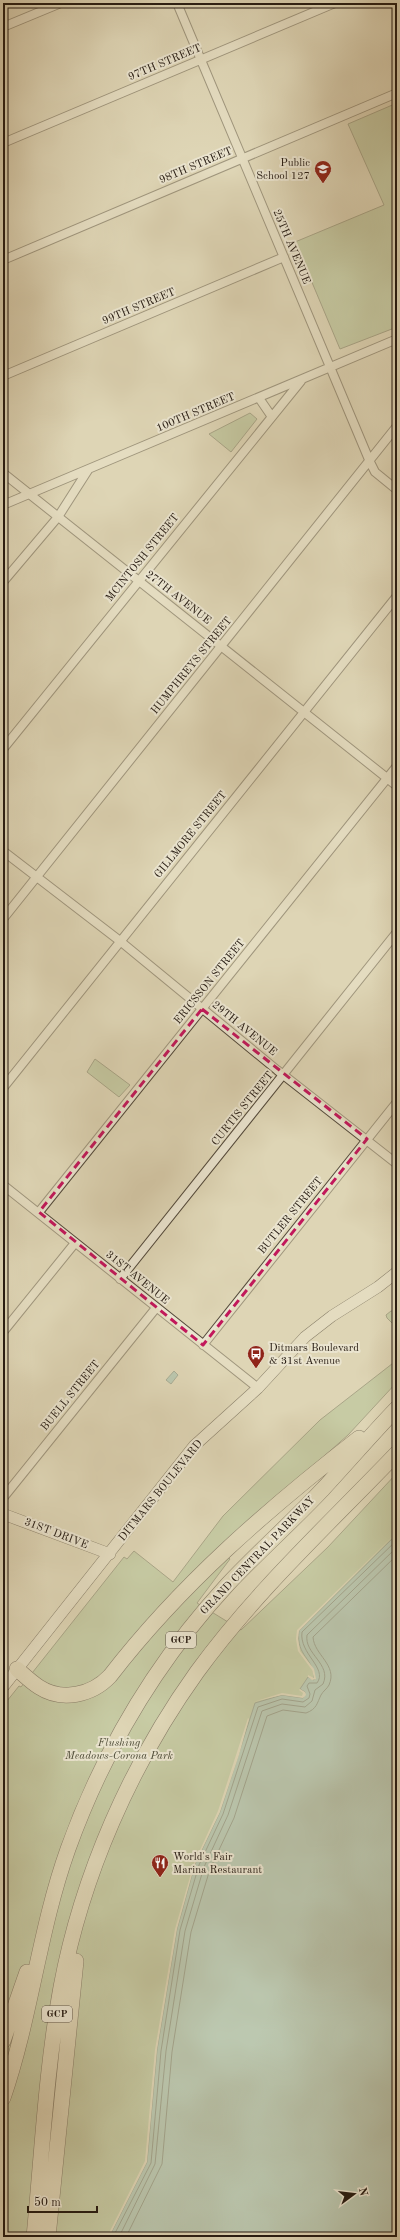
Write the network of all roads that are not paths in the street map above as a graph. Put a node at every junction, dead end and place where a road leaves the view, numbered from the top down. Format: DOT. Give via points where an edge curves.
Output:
graph roads {
  1 [pos="61,3"];
  2 [pos="177,3"];
  3 [pos="335,3"];
  4 [pos="3,27"];
  5 [pos="201,60"];
  6 [pos="397,93"];
  7 [pos="3,143"];
  8 [pos="242,158"];
  9 [pos="284,257"];
  10 [pos="3,260"];
  11 [pos="397,339"];
  12 [pos="331,368"];
  13 [pos="3,376"];
  14 [pos="301,381"];
  15 [pos="259,398"];
  16 [pos="272,417"];
  17 [pos="397,426"];
  18 [pos="370,462"];
  19 [pos="89,469"];
  20 [pos="3,472"];
  21 [pos="397,490"];
  22 [pos="29,494"];
  23 [pos="3,505"];
  24 [pos="58,517"];
  25 [pos="139,581"];
  26 [pos="3,582"];
  27 [pos="397,596"];
  28 [pos="222,647"];
  29 [pos="304,712"];
  30 [pos="3,749"];
  31 [pos="397,766"];
  32 [pos="387,778"];
  33 [pos="397,786"];
  34 [pos="3,851"];
  35 [pos="38,878"];
  36 [pos="3,919"];
  37 [pos="397,932"];
  38 [pos="120,941"];
  39 [pos="202,1009"];
  40 [pos="284,1075"];
  41 [pos="3,1088"];
  42 [pos="397,1102"];
  43 [pos="367,1139"];
  44 [pos="397,1164"];
  45 [pos="3,1185"];
  46 [pos="39,1212"];
  47 [pos="75,1243"];
  48 [pos="397,1272"];
  49 [pos="120,1279"];
  50 [pos="156,1308"];
  51 [pos="3,1332"];
  52 [pos="203,1345"];
  53 [pos="258,1388"];
  54 [pos="394,1410"];
  55 [pos="397,1453"];
  56 [pos="3,1498"];
  57 [pos="3,1514"];
  58 [pos="110,1554"];
  59 [pos="17,1669"];
  60 [pos="3,1687"];
  61 [pos="122,1801"];
  62 [pos="47,1917"];
  63 [pos="3,2041"];
  64 [pos="3,2098"];
  65 [pos="59,2139"];
  66 [pos="34,2237"];
  67 [pos="48,2237"];
  68 [pos="55,2237"];
  1 -- 4 [label="street"];
  2 -- 5 [label="street, 25TH AVENUE"];
  3 -- 5 [label="street, 97TH STREET"];
  5 -- 7 [label="street, 97TH STREET"];
  5 -- 8 [label="street, 25TH AVENUE"];
  6 -- 8 [label="street, 98TH STREET"];
  8 -- 9 [label="street, 25TH AVENUE"];
  8 -- 10 [label="street, 98TH STREET"];
  9 -- 12 [label="street, 25TH AVENUE"];
  9 -- 13 [label="street, 99TH STREET"];
  11 -- 12 [label="street, 100TH STREET"];
  12 -- 14 [label="street, 100TH STREET"];
  12 -- 18 [label="street, 25TH AVENUE"];
  14 -- 15 [label="street, 100TH STREET"];
  14 -- 16 [label="street, MCINTOSH STREET"];
  15 -- 16 [label="street"];
  15 -- 19 [label="street, 100TH STREET"];
  16 -- 25 [label="street, MCINTOSH STREET"];
  17 -- 18 [label="street, HUMPHREYS STREET"];
  18 -- 21 [label="street, 25TH AVENUE" via="375,472"];
  18 -- 28 [label="street, HUMPHREYS STREET"];
  19 -- 22 [label="street, 100TH STREET"];
  19 -- 24 [label="street"];
  20 -- 22 [label="street, 27TH AVENUE"];
  22 -- 23 [label="street, 100TH STREET"];
  22 -- 24 [label="street, 27TH AVENUE"];
  24 -- 25 [label="street, 27TH AVENUE"];
  24 -- 26 [label="street"];
  25 -- 28 [label="street, 27TH AVENUE"];
  25 -- 30 [label="street, MCINTOSH STREET"];
  27 -- 29 [label="street, GILLMORE STREET"];
  28 -- 29 [label="street, 27TH AVENUE"];
  28 -- 35 [label="street, HUMPHREYS STREET"];
  29 -- 32 [label="street, 27TH AVENUE"];
  29 -- 38 [label="street, GILLMORE STREET"];
  31 -- 32 [label="street, ERICSSON STREET"];
  32 -- 33 [label="street, 27TH AVENUE"];
  32 -- 39 [label="street, ERICSSON STREET"];
  34 -- 35 [label="street, 29TH AVENUE"];
  35 -- 36 [label="street, HUMPHREYS STREET"];
  35 -- 38 [label="street, 29TH AVENUE"];
  37 -- 40 [label="street, CURTIS STREET"];
  38 -- 39 [label="street, 29TH AVENUE"];
  38 -- 41 [label="street, GILLMORE STREET"];
  39 -- 40 [label="street, 29TH AVENUE"];
  39 -- 46 [label="street, ERICSSON STREET"];
  40 -- 43 [label="street, 29TH AVENUE"];
  40 -- 49 [label="street, CURTIS STREET"];
  42 -- 43 [label="street, BUTLER STREET"];
  43 -- 44 [label="street, 29TH AVENUE"];
  43 -- 52 [label="street, BUTLER STREET"];
  45 -- 46 [label="street, 31ST AVENUE"];
  46 -- 47 [label="street, 31ST AVENUE"];
  47 -- 49 [label="street, 31ST AVENUE"];
  47 -- 51 [label="street"];
  48 -- 53 [label="street, DITMARS BOULEVARD" via="378,1288 332,1316 305,1337"];
  49 -- 50 [label="street, 31ST AVENUE"];
  50 -- 52 [label="street, 31ST AVENUE"];
  50 -- 56 [label="street, BUELL STREET"];
  52 -- 53 [label="street, 31ST AVENUE"];
  53 -- 58 [label="street, DITMARS BOULEVARD" via="194,1446"];
  54 -- 59 [label="highway" via="220,1555 172,1602 99,1686 77,1695 53,1693 38,1687"];
  54 -- 62 [label="highway, GRAND CENTRAL PARKWAY / GCP" via="322,1490 227,1585 183,1636 163,1664 120,1735 96,1782 69,1848"];
  55 -- 61 [label="highway, GCP" via="263,1593 219,1644 170,1712"];
  57 -- 58 [label="street, 31ST DRIVE"];
  58 -- 59 [label="street, DITMARS BOULEVARD"];
  59 -- 60 [label="street, DITMARS BOULEVARD"];
  61 -- 65 [label="highway, GCP" via="92,1886 77,1957 68,2022"];
  61 -- 66 [label="highway, GCP" via="87,1890 63,1976 47,2098"];
  62 -- 63 [label="highway"];
  62 -- 64 [label="highway, GRAND CENTRAL PARKWAY / GCP" via="21,2036"];
  65 -- 67 [label="highway, GCP"];
  65 -- 68 [label="highway"];
}
